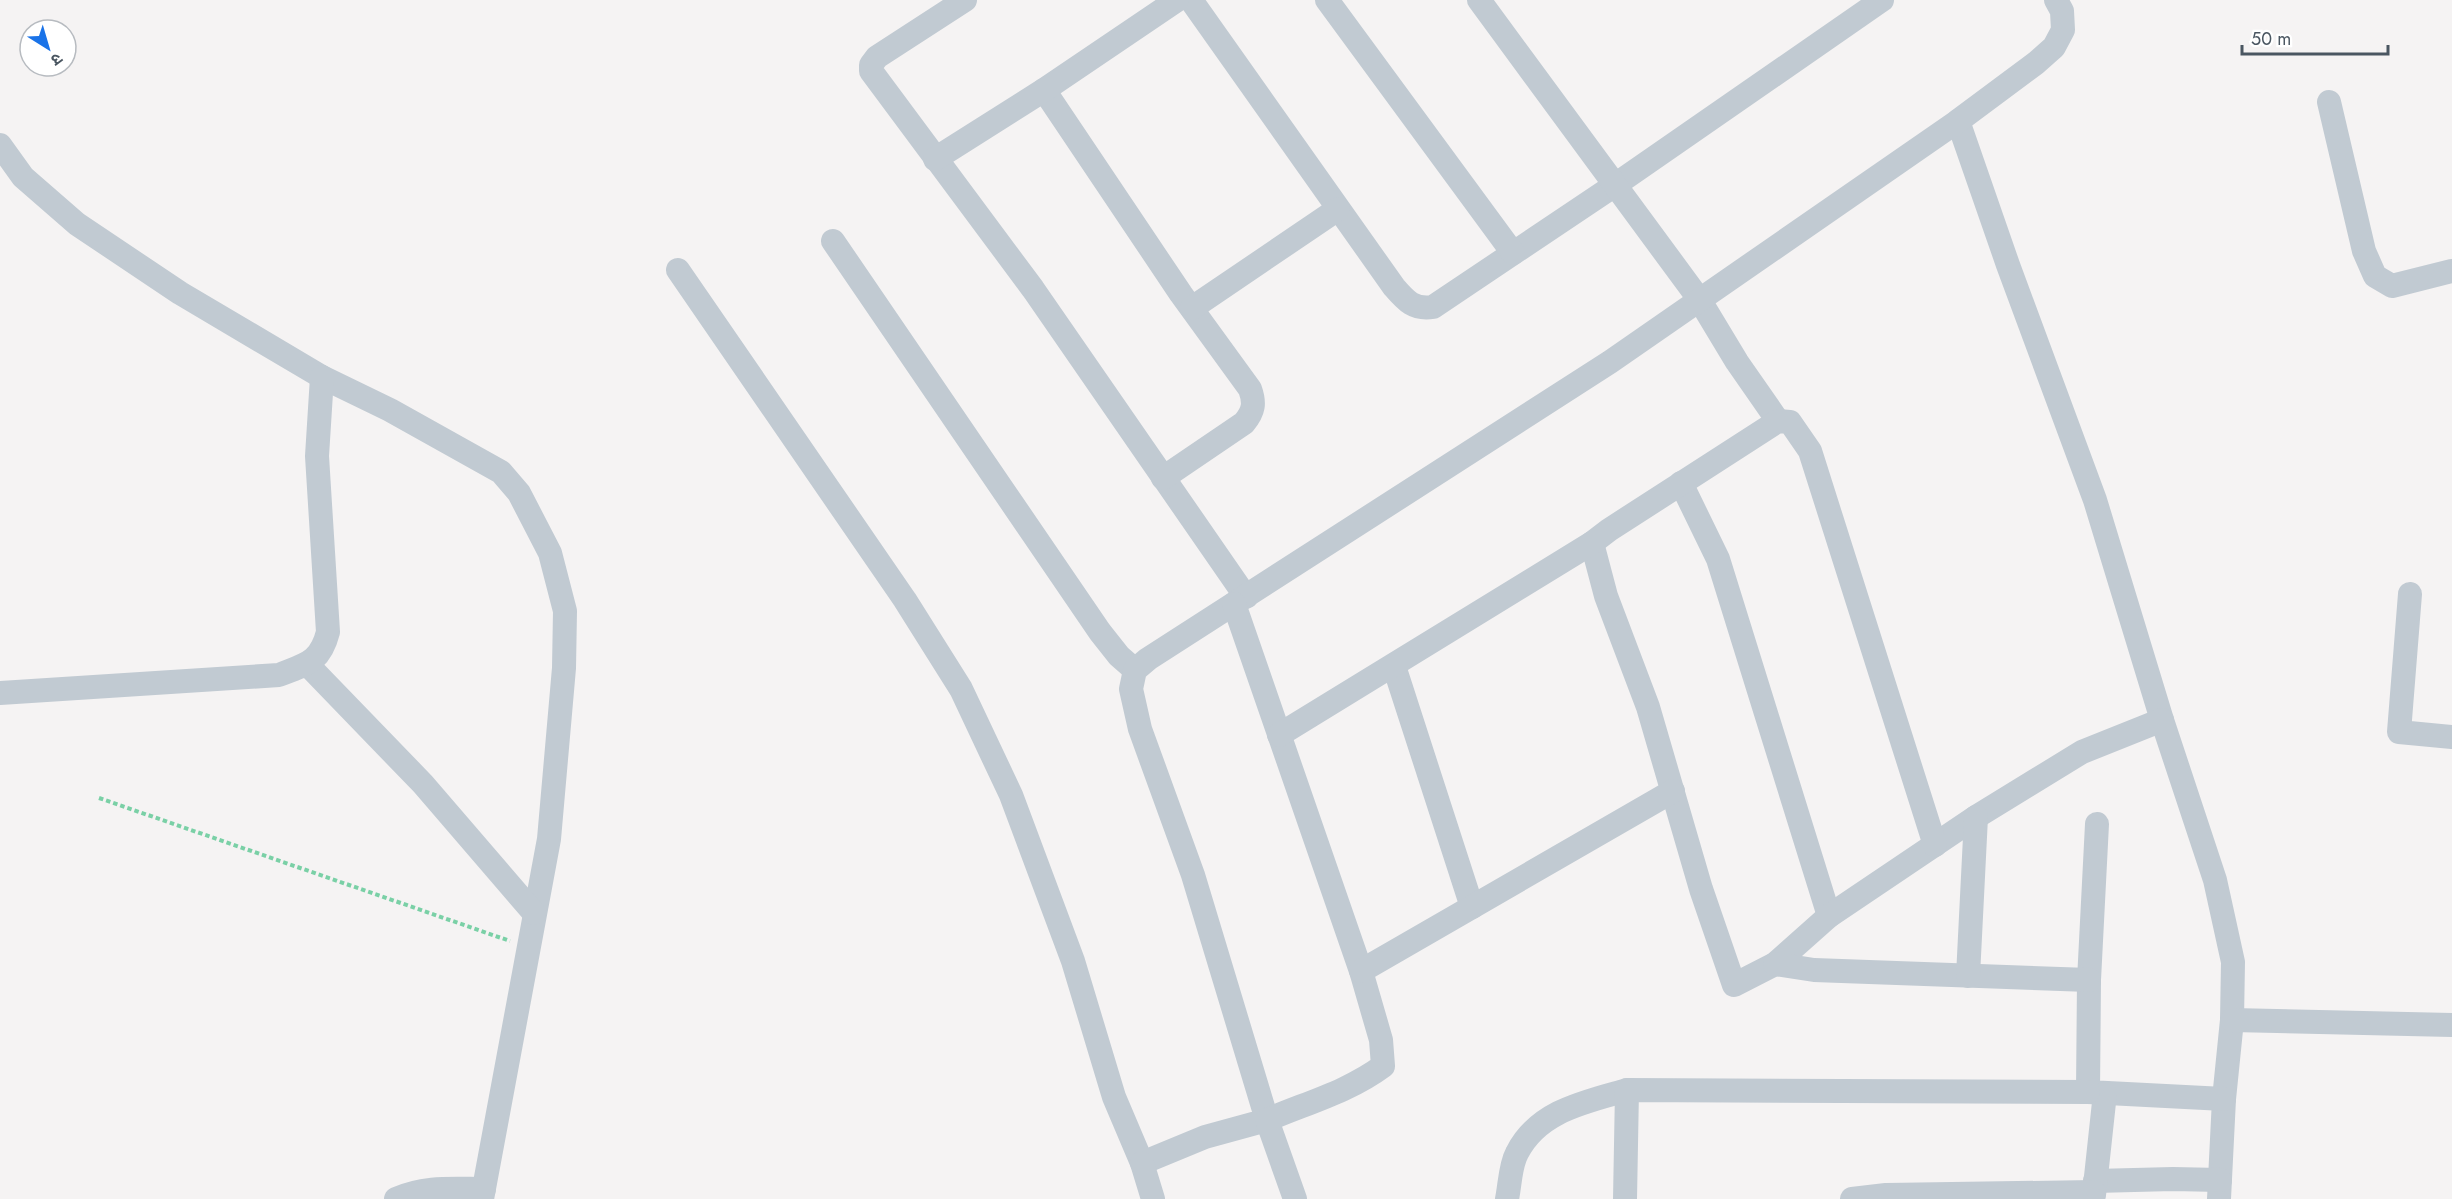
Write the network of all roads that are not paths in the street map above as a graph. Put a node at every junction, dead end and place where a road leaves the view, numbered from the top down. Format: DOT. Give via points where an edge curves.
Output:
graph roads {
  1 [pos="965,0"];
  2 [pos="1177,0"];
  3 [pos="1191,0"];
  4 [pos="1327,0"];
  5 [pos="1479,0"];
  6 [pos="1882,0"];
  7 [pos="2056,0"];
  8 [pos="1044,90"];
  9 [pos="2329,102"];
  10 [pos="1958,121"];
  11 [pos="0,145"];
  12 [pos="935,159"];
  13 [pos="1615,185"];
  14 [pos="1338,209"];
  15 [pos="833,241"];
  16 [pos="1513,253"];
  17 [pos="678,270"];
  18 [pos="2452,271"];
  19 [pos="1699,299"];
  20 [pos="1192,308"];
  21 [pos="322,377"];
  22 [pos="1778,421"];
  23 [pos="1163,478"];
  24 [pos="1681,483"];
  25 [pos="1592,543"];
  26 [pos="2410,594"];
  27 [pos="1240,601"];
  28 [pos="307,664"];
  29 [pos="1394,666"];
  30 [pos="1135,670"];
  31 [pos="0,693"];
  32 [pos="2162,720"];
  33 [pos="1279,735"];
  34 [pos="2452,737"];
  35 [pos="1672,791"];
  36 [pos="1976,817"];
  37 [pos="2097,825"];
  38 [pos="1935,844"];
  39 [pos="1472,907"];
  40 [pos="534,913"];
  41 [pos="1829,916"];
  42 [pos="1775,964"];
  43 [pos="1361,971"];
  44 [pos="1968,976"];
  45 [pos="2089,980"];
  46 [pos="2232,1020"];
  47 [pos="2452,1025"];
  48 [pos="1627,1090"];
  49 [pos="2097,1092"];
  50 [pos="2224,1099"];
  51 [pos="1267,1120"];
  52 [pos="1142,1163"];
  53 [pos="2219,1190"];
  54 [pos="2094,1191"];
  55 [pos="483,1194"];
  56 [pos="1989,1196"];
  57 [pos="1886,1197"];
  58 [pos="396,1199"];
  59 [pos="1153,1199"];
  60 [pos="1295,1199"];
  61 [pos="1507,1199"];
  62 [pos="1625,1199"];
  63 [pos="1852,1199"];
  1 -- 12 [label="street" via="871,64 878,83"];
  2 -- 8 [label="street"];
  3 -- 14 [label="street"];
  4 -- 16 [label="street"];
  5 -- 13 [label="street"];
  6 -- 13 [label="street"];
  7 -- 10 [label="street" via="2062,11 2063,30 2054,47"];
  8 -- 12 [label="street"];
  8 -- 20 [label="street"];
  9 -- 18 [label="street" via="2364,251 2375,276 2392,286"];
  10 -- 19 [label="street"];
  10 -- 32 [label="street" via="2095,500"];
  11 -- 21 [label="street" via="24,177 77,224 180,293"];
  12 -- 23 [label="street" via="1033,290"];
  13 -- 16 [label="street"];
  13 -- 19 [label="street"];
  14 -- 16 [label="street" via="1394,287 1419,309 1432,307"];
  14 -- 20 [label="street"];
  15 -- 30 [label="street" via="1100,632"];
  17 -- 52 [label="street" via="961,688 1011,795 1072,961 1114,1097"];
  19 -- 22 [label="street"];
  19 -- 27 [label="street" via="1610,362"];
  20 -- 23 [label="street" via="1250,389 1254,401 1252,414"];
  21 -- 28 [label="street" via="316,456 328,632 324,648"];
  21 -- 40 [label="street" via="501,472 519,493 550,553 565,611 564,668 549,839"];
  22 -- 24 [label="street"];
  22 -- 38 [label="street" via="1790,422 1810,452"];
  23 -- 27 [label="street"];
  24 -- 25 [label="street"];
  24 -- 41 [label="street" via="1718,558"];
  25 -- 29 [label="street"];
  25 -- 35 [label="street"];
  26 -- 34 [label="street" via="2399,732"];
  27 -- 30 [label="street"];
  27 -- 33 [label="street"];
  28 -- 31 [label="street" via="279,675"];
  28 -- 40 [label="street" via="423,784"];
  29 -- 33 [label="street"];
  29 -- 39 [label="street"];
  30 -- 51 [label="street" via="1131,689 1140,729 1193,875"];
  32 -- 36 [label="street" via="2082,752"];
  32 -- 46 [label="street" via="2215,880 2234,962"];
  33 -- 43 [label="street"];
  35 -- 39 [label="street"];
  35 -- 42 [label="street" via="1734,985"];
  36 -- 38 [label="street"];
  36 -- 44 [label="street"];
  37 -- 45 [label="street"];
  38 -- 41 [label="street"];
  39 -- 43 [label="street"];
  40 -- 55 [label="street"];
  41 -- 42 [label="street"];
  42 -- 44 [label="street" via="1814,970"];
  43 -- 51 [label="street" via="1381,1040 1383,1066 1344,1090"];
  44 -- 45 [label="street"];
  45 -- 49 [label="street"];
  46 -- 47 [label="street"];
  46 -- 50 [label="street"];
  48 -- 49 [label="street"];
  48 -- 61 [label="street" via="1546,1118 1516,1155"];
  48 -- 62 [label="street"];
  49 -- 50 [label="street"];
  49 -- 54 [label="street"];
  50 -- 53 [label="street"];
  51 -- 52 [label="street" via="1205,1137"];
  51 -- 60 [label="street"];
  52 -- 59 [label="street"];
  53 -- 54 [label="street"];
  54 -- 56 [label="street"];
  55 -- 58 [label="street" via="432,1188"];
  56 -- 57 [label="street"];
  57 -- 63 [label="street"];
}
